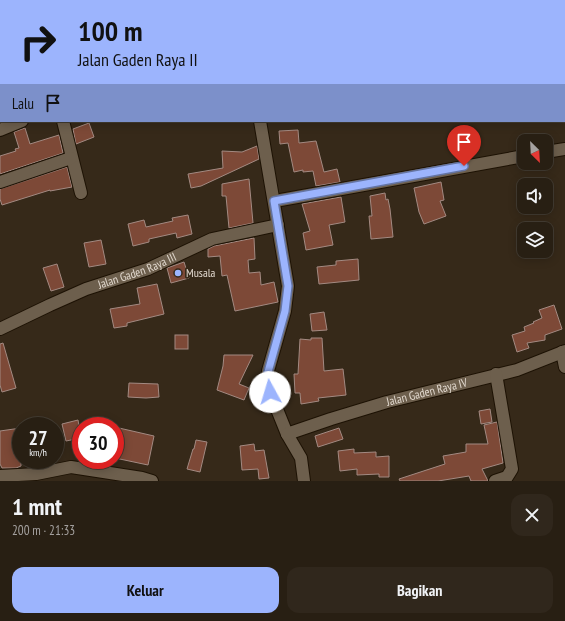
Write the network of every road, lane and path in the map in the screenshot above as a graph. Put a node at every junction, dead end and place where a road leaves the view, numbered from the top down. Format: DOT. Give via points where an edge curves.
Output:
graph roads {
  1 [pos="20,122"];
  2 [pos="63,122"];
  3 [pos="260,122"];
  4 [pos="0,130"];
  5 [pos="565,149"];
  6 [pos="553,151"];
  7 [pos="517,157"];
  8 [pos="71,158"];
  9 [pos="0,182"];
  10 [pos="81,193"];
  11 [pos="274,201"];
  12 [pos="278,225"];
  13 [pos="0,329"];
  14 [pos="564,351"];
  15 [pos="565,367"];
  16 [pos="496,374"];
  17 [pos="287,434"];
  18 [pos="0,476"];
  19 [pos="152,481"];
  20 [pos="304,481"];
  21 [pos="495,481"];
  1 -- 4 [label="street"];
  2 -- 8 [label="street"];
  3 -- 11 [label="street"];
  5 -- 6 [label="street"];
  7 -- 11 [label="street"];
  8 -- 9 [label="street"];
  8 -- 10 [label="street"];
  11 -- 12 [label="street"];
  12 -- 13 [label="street, Jalan Gaden Raya III" via="212,239 148,269 86,289"];
  12 -- 17 [label="street" via="287,274 288,298 267,381"];
  14 -- 15 [label="street"];
  14 -- 16 [label="street, Jalan Gaden Raya IV" via="525,368"];
  16 -- 17 [label="street, Jalan Gaden Raya IV" via="387,402"];
  16 -- 21 [label="street" via="512,469 507,477"];
  17 -- 20 [label="street" via="301,458"];
  18 -- 19 [label="street" via="36,474 71,467"];
}
